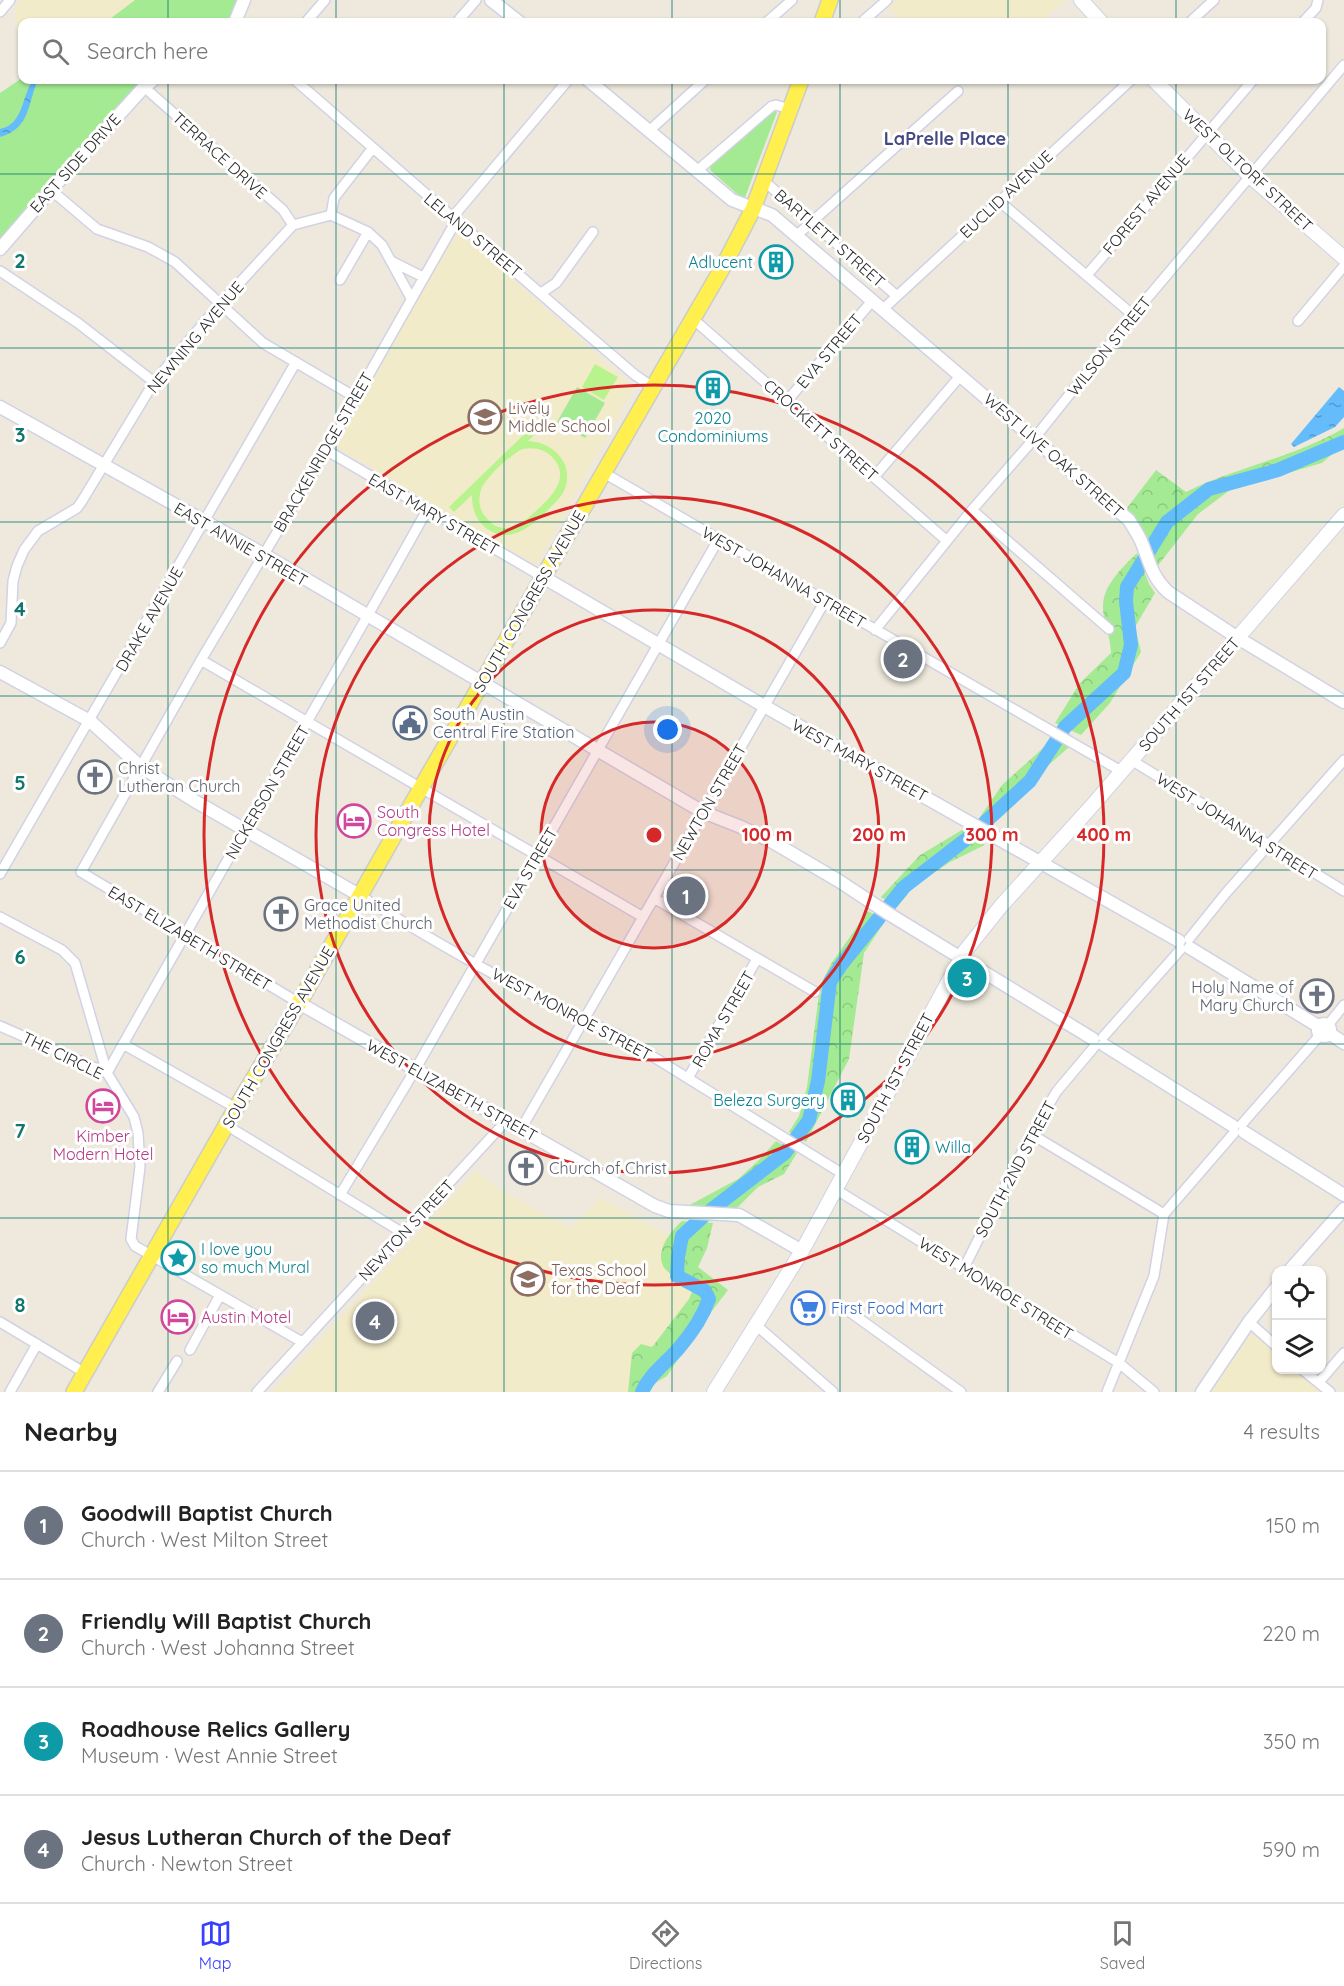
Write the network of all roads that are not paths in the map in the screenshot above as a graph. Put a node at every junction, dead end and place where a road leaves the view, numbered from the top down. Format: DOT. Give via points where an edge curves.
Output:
graph roads {
  1 [pos="10,0"];
  2 [pos="244,0"];
  3 [pos="325,0"];
  4 [pos="476,0"];
  5 [pos="491,0"];
  6 [pos="792,0"];
  7 [pos="830,0"];
  8 [pos="887,0"];
  9 [pos="1081,0"];
  10 [pos="1214,0"];
  11 [pos="1318,0"];
  12 [pos="0,12"];
  13 [pos="237,18"];
  14 [pos="309,18"];
  15 [pos="460,18"];
  16 [pos="514,18"];
  17 [pos="772,18"];
  18 [pos="823,18"];
  19 [pos="867,18"];
  20 [pos="1097,18"];
  21 [pos="1195,18"];
  22 [pos="1307,18"];
  23 [pos="1344,64"];
  24 [pos="148,84"];
  25 [pos="150,84"];
  26 [pos="299,84"];
  27 [pos="565,84"];
  28 [pos="593,84"];
  29 [pos="701,84"];
  30 [pos="799,84"];
  31 [pos="1127,84"];
  32 [pos="1158,84"];
  33 [pos="1249,84"];
  34 [pos="958,91"];
  35 [pos="790,109"];
  36 [pos="650,130"];
  37 [pos="1206,133"];
  38 [pos="372,149"];
  39 [pos="698,170"];
  40 [pos="1251,177"];
  41 [pos="764,181"];
  42 [pos="51,190"];
  43 [pos="999,201"];
  44 [pos="753,209"];
  45 [pos="331,214"];
  46 [pos="456,221"];
  47 [pos="811,222"];
  48 [pos="293,225"];
  49 [pos="368,232"];
  50 [pos="593,232"];
  51 [pos="796,236"];
  52 [pos="0,249"];
  53 [pos="1344,258"];
  54 [pos="391,261"];
  55 [pos="1344,266"];
  56 [pos="0,271"];
  57 [pos="1087,275"];
  58 [pos="423,277"];
  59 [pos="340,280"];
  60 [pos="542,293"];
  61 [pos="897,296"];
  62 [pos="411,298"];
  63 [pos="872,301"];
  64 [pos="220,304"];
  65 [pos="882,310"];
  66 [pos="1133,315"];
  67 [pos="693,319"];
  68 [pos="1298,321"];
  69 [pos="296,362"];
  70 [pos="961,375"];
  71 [pos="154,382"];
  72 [pos="654,388"];
  73 [pos="355,397"];
  74 [pos="787,401"];
  75 [pos="0,407"];
  76 [pos="1033,440"];
  77 [pos="326,450"];
  78 [pos="102,466"];
  79 [pos="604,473"];
  80 [pos="875,476"];
  81 [pos="427,510"];
  82 [pos="972,510"];
  83 [pos="1344,515"];
  84 [pos="204,523"];
  85 [pos="718,540"];
  86 [pos="947,541"];
  87 [pos="263,555"];
  88 [pos="543,578"];
  89 [pos="825,601"];
  90 [pos="368,618"];
  91 [pos="1109,629"];
  92 [pos="875,630"];
  93 [pos="1238,638"];
  94 [pos="0,643"];
  95 [pos="659,644"];
  96 [pos="201,660"];
  97 [pos="0,672"];
  98 [pos="481,684"];
  99 [pos="1344,702"];
  100 [pos="764,706"];
  101 [pos="90,722"];
  102 [pos="308,722"];
  103 [pos="597,751"];
  104 [pos="1131,760"];
  105 [pos="1344,760"];
  106 [pos="141,767"];
  107 [pos="1120,771"];
  108 [pos="421,788"];
  109 [pos="703,812"];
  110 [pos="245,830"];
  111 [pos="1270,845"];
  112 [pos="537,856"];
  113 [pos="1040,863"];
  114 [pos="81,872"];
  115 [pos="0,874"];
  116 [pos="1344,891"];
  117 [pos="359,895"];
  118 [pos="654,898"];
  119 [pos="0,917"];
  120 [pos="643,917"];
  121 [pos="185,936"];
  122 [pos="1185,944"];
  123 [pos="961,957"];
  124 [pos="757,959"];
  125 [pos="476,963"];
  126 [pos="815,992"];
  127 [pos="298,1004"];
  128 [pos="1344,1005"];
  129 [pos="583,1021"];
  130 [pos="0,1026"];
  131 [pos="1324,1030"];
  132 [pos="1099,1042"];
  133 [pos="1344,1043"];
  134 [pos="123,1044"];
  135 [pos="415,1070"];
  136 [pos="107,1073"];
  137 [pos="688,1078"];
  138 [pos="236,1108"];
  139 [pos="506,1120"];
  140 [pos="226,1125"];
  141 [pos="521,1129"];
  142 [pos="1238,1129"];
  143 [pos="1031,1134"];
  144 [pos="843,1174"];
  145 [pos="835,1189"];
  146 [pos="340,1195"];
  147 [pos="1344,1195"];
  148 [pos="1344,1209"];
  149 [pos="1164,1214"];
  150 [pos="403,1233"];
  151 [pos="802,1251"];
  152 [pos="152,1255"];
  153 [pos="1294,1266"];
  154 [pos="964,1268"];
  155 [pos="1272,1292"];
  156 [pos="220,1295"];
  157 [pos="850,1312"];
  158 [pos="0,1322"];
  159 [pos="1250,1322"];
  160 [pos="756,1325"];
  161 [pos="302,1342"];
  162 [pos="1272,1342"];
  163 [pos="37,1344"];
  164 [pos="190,1350"];
  165 [pos="1344,1353"];
  166 [pos="177,1361"];
  167 [pos="1119,1364"];
  168 [pos="85,1373"];
  169 [pos="1308,1374"];
  170 [pos="1319,1382"];
  171 [pos="79,1390"];
  172 [pos="10,1392"];
  173 [pos="158,1392"];
  174 [pos="256,1392"];
  175 [pos="714,1392"];
  176 [pos="833,1392"];
  177 [pos="961,1392"];
  178 [pos="1107,1392"];
  179 [pos="1154,1392"];
  180 [pos="1202,1392"];
  181 [pos="1330,1392"];
  1 -- 12 [label="street"];
  2 -- 13 [label="street"];
  3 -- 14 [label="street"];
  4 -- 15 [label="street"];
  5 -- 16 [label="street"];
  6 -- 17 [label="street"];
  7 -- 18 [label="main road"];
  8 -- 19 [label="street"];
  9 -- 20 [label="main road"];
  10 -- 21 [label="street"];
  11 -- 22 [label="street"];
  23 -- 40 [label="street, WILSON STREET"];
  24 -- 42 [label="street, EAST SIDE DRIVE"];
  25 -- 48 [label="street, TERRACE DRIVE" via="283,210"];
  26 -- 38 [label="street, LELAND STREET"];
  27 -- 46 [label="street, BRACKENRIDGE STREET" via="457,212"];
  28 -- 36 [label="street, WEST LIVE OAK STREET"];
  29 -- 36 [label="street"];
  30 -- 35 [label="main road, SOUTH CONGRESS AVENUE"];
  31 -- 43 [label="street, EUCLID AVENUE"];
  32 -- 37 [label="main road, WEST OLTORF STREET"];
  33 -- 37 [label="street, FOREST AVENUE"];
  34 -- 47 [label="street"];
  35 -- 39 [label="street" via="771,106"];
  35 -- 41 [label="main road, SOUTH CONGRESS AVENUE"];
  36 -- 39 [label="street, WEST LIVE OAK STREET"];
  37 -- 40 [label="main road, WEST OLTORF STREET"];
  37 -- 57 [label="street, FOREST AVENUE"];
  38 -- 45 [label="street" via="334,198"];
  38 -- 46 [label="street, LELAND STREET"];
  39 -- 44 [label="street, WEST LIVE OAK STREET" via="732,200"];
  40 -- 53 [label="main road, WEST OLTORF STREET"];
  40 -- 66 [label="street, WILSON STREET"];
  41 -- 44 [label="main road, SOUTH CONGRESS AVENUE"];
  41 -- 47 [label="street, BARTLETT STREET"];
  42 -- 52 [label="street, EAST SIDE DRIVE"];
  42 -- 64 [label="street" via="97,229 148,247 175,262"];
  43 -- 57 [label="street"];
  43 -- 61 [label="street, EUCLID AVENUE"];
  44 -- 51 [label="street, WEST LIVE OAK STREET" via="772,216"];
  44 -- 67 [label="main road, SOUTH CONGRESS AVENUE"];
  45 -- 48 [label="street"];
  45 -- 49 [label="street"];
  46 -- 58 [label="street, BRACKENRIDGE STREET"];
  46 -- 60 [label="street, LELAND STREET"];
  47 -- 51 [label="street"];
  47 -- 61 [label="street, BARTLETT STREET"];
  48 -- 64 [label="street, NEWNING AVENUE"];
  49 -- 54 [label="street"];
  49 -- 59 [label="street"];
  50 -- 60 [label="street" via="556,283"];
  51 -- 63 [label="street, WEST LIVE OAK STREET"];
  54 -- 58 [label="street"];
  54 -- 62 [label="street"];
  55 -- 68 [label="street"];
  56 -- 71 [label="street" via="78,323"];
  57 -- 66 [label="street"];
  58 -- 62 [label="street, BRACKENRIDGE STREET"];
  60 -- 72 [label="street, LELAND STREET"];
  61 -- 65 [label="street, EUCLID AVENUE"];
  62 -- 73 [label="street, BRACKENRIDGE STREET"];
  63 -- 65 [label="street, WEST LIVE OAK STREET"];
  63 -- 74 [label="street, EVA STREET"];
  64 -- 69 [label="street" via="263,343"];
  64 -- 71 [label="street, NEWNING AVENUE"];
  65 -- 70 [label="street, WEST LIVE OAK STREET"];
  66 -- 76 [label="street, WILSON STREET"];
  67 -- 72 [label="main road, SOUTH CONGRESS AVENUE"];
  67 -- 74 [label="street, CROCKETT STREET"];
  69 -- 73 [label="street"];
  69 -- 84 [label="street, DRAKE AVENUE"];
  70 -- 76 [label="street, WEST LIVE OAK STREET"];
  70 -- 80 [label="street"];
  71 -- 78 [label="street, NEWNING AVENUE"];
  72 -- 79 [label="main road, SOUTH CONGRESS AVENUE"];
  73 -- 77 [label="street, BRACKENRIDGE STREET"];
  74 -- 80 [label="street, CROCKETT STREET"];
  75 -- 78 [label="street, EAST ANNIE STREET"];
  76 -- 82 [label="street, WILSON STREET"];
  76 -- 93 [label="street, WEST LIVE OAK STREET" via="1129,520 1160,585"];
  77 -- 81 [label="street, EAST MARY STREET"];
  77 -- 87 [label="street, BRACKENRIDGE STREET"];
  78 -- 84 [label="street, EAST ANNIE STREET"];
  78 -- 94 [label="street, NEWNING AVENUE" via="77,508 38,531 24,550 13,580 11,623"];
  79 -- 85 [label="street, WEST JOHANNA STREET"];
  79 -- 88 [label="main road, SOUTH CONGRESS AVENUE"];
  80 -- 86 [label="street, CROCKETT STREET"];
  81 -- 88 [label="street, EAST MARY STREET"];
  81 -- 90 [label="street, NICKERSON STREET"];
  82 -- 86 [label="street, WILSON STREET"];
  82 -- 91 [label="street"];
  83 -- 93 [label="main road, SOUTH 1ST STREET"];
  84 -- 87 [label="street, EAST ANNIE STREET"];
  84 -- 101 [label="street, DRAKE AVENUE"];
  85 -- 89 [label="street, WEST JOHANNA STREET"];
  85 -- 95 [label="street, EVA STREET"];
  86 -- 92 [label="street, WILSON STREET"];
  87 -- 90 [label="street, EAST ANNIE STREET"];
  87 -- 96 [label="street, BRACKENRIDGE STREET"];
  88 -- 95 [label="street, WEST MARY STREET"];
  88 -- 98 [label="main road, SOUTH CONGRESS AVENUE"];
  89 -- 92 [label="street, WEST JOHANNA STREET"];
  89 -- 100 [label="street, NEWTON STREET"];
  90 -- 98 [label="street, EAST ANNIE STREET"];
  90 -- 102 [label="street, NICKERSON STREET"];
  92 -- 107 [label="street, WEST JOHANNA STREET"];
  93 -- 99 [label="street, WEST LIVE OAK STREET"];
  93 -- 104 [label="main road, SOUTH 1ST STREET"];
  95 -- 100 [label="street, WEST MARY STREET"];
  95 -- 103 [label="street, EVA STREET"];
  96 -- 102 [label="street"];
  96 -- 106 [label="street, BRACKENRIDGE STREET"];
  97 -- 101 [label="street"];
  98 -- 103 [label="street, EAST ANNIE STREET"];
  98 -- 108 [label="main road, SOUTH CONGRESS AVENUE"];
  100 -- 109 [label="street, NEWTON STREET"];
  100 -- 113 [label="street, WEST MARY STREET"];
  101 -- 106 [label="street"];
  101 -- 115 [label="street, DRAKE AVENUE"];
  102 -- 108 [label="street"];
  102 -- 110 [label="street, NICKERSON STREET"];
  103 -- 109 [label="street, EAST ANNIE STREET"];
  103 -- 112 [label="street, EVA STREET"];
  104 -- 107 [label="main road, SOUTH 1ST STREET"];
  104 -- 111 [label="street, WEST JOHANNA STREET"];
  105 -- 111 [label="street, SOUTH 2ND STREET"];
  106 -- 110 [label="street"];
  106 -- 114 [label="street, BRACKENRIDGE STREET"];
  107 -- 113 [label="main road, SOUTH 1ST STREET"];
  108 -- 112 [label="street"];
  108 -- 117 [label="main road, SOUTH CONGRESS AVENUE"];
  109 -- 118 [label="street, NEWTON STREET"];
  109 -- 123 [label="street, EAST ANNIE STREET" via="771,842"];
  110 -- 117 [label="street"];
  110 -- 121 [label="street, NICKERSON STREET"];
  111 -- 116 [label="street, WEST JOHANNA STREET"];
  111 -- 122 [label="street, SOUTH 2ND STREET"];
  112 -- 120 [label="street"];
  112 -- 125 [label="street, EVA STREET"];
  113 -- 122 [label="street, WEST MARY STREET"];
  113 -- 123 [label="main road, SOUTH 1ST STREET"];
  114 -- 121 [label="street, EAST ELIZABETH STREET"];
  117 -- 125 [label="street, WEST MONROE STREET"];
  117 -- 127 [label="main road, SOUTH CONGRESS AVENUE"];
  118 -- 120 [label="street, NEWTON STREET"];
  118 -- 124 [label="street"];
  119 -- 136 [label="street" via="62,950 75,963"];
  120 -- 129 [label="street, NEWTON STREET"];
  121 -- 127 [label="street, EAST ELIZABETH STREET"];
  121 -- 134 [label="street, NICKERSON STREET"];
  122 -- 131 [label="street, WEST MARY STREET"];
  122 -- 132 [label="street, SOUTH 2ND STREET"];
  123 -- 132 [label="street, EAST ANNIE STREET"];
  123 -- 144 [label="main road, SOUTH 1ST STREET"];
  124 -- 126 [label="street"];
  124 -- 137 [label="street, ROMA STREET"];
  125 -- 129 [label="street, WEST MONROE STREET"];
  125 -- 135 [label="street, EVA STREET"];
  127 -- 135 [label="street, WEST ELIZABETH STREET"];
  127 -- 138 [label="main road, SOUTH CONGRESS AVENUE"];
  128 -- 131 [label="street"];
  129 -- 137 [label="street, WEST MONROE STREET" via="618,1035"];
  129 -- 141 [label="street, NEWTON STREET"];
  130 -- 136 [label="street, THE CIRCLE"];
  131 -- 133 [label="street, WEST MARY STREET"];
  131 -- 142 [label="street"];
  132 -- 142 [label="street, EAST ANNIE STREET"];
  132 -- 143 [label="street, SOUTH 2ND STREET" via="1057,1091"];
  134 -- 136 [label="street, NICKERSON STREET"];
  134 -- 138 [label="street"];
  135 -- 139 [label="street, WEST ELIZABETH STREET"];
  135 -- 146 [label="street, EVA STREET"];
  136 -- 152 [label="street, THE CIRCLE" via="134,1117 138,1133 141,1167 131,1239 135,1246"];
  137 -- 144 [label="street, WEST MONROE STREET"];
  138 -- 140 [label="main road, SOUTH CONGRESS AVENUE"];
  139 -- 141 [label="street, WEST ELIZABETH STREET"];
  139 -- 150 [label="street, NEWTON STREET"];
  140 -- 146 [label="street"];
  140 -- 152 [label="main road, SOUTH CONGRESS AVENUE"];
  141 -- 151 [label="street, WEST ELIZABETH STREET" via="656,1206 685,1213 739,1215"];
  142 -- 147 [label="street, EAST ANNIE STREET"];
  142 -- 149 [label="street"];
  143 -- 149 [label="street"];
  143 -- 154 [label="street, SOUTH 2ND STREET"];
  144 -- 145 [label="main road, SOUTH 1ST STREET"];
  145 -- 151 [label="main road, SOUTH 1ST STREET"];
  145 -- 154 [label="street, WEST MONROE STREET"];
  146 -- 150 [label="street"];
  148 -- 153 [label="street"];
  149 -- 167 [label="street" via="1154,1276"];
  150 -- 161 [label="street, NEWTON STREET"];
  151 -- 160 [label="main road, SOUTH 1ST STREET"];
  152 -- 156 [label="street"];
  152 -- 168 [label="main road, SOUTH CONGRESS AVENUE"];
  154 -- 167 [label="street, WEST MONROE STREET"];
  155 -- 159 [label="street"];
  156 -- 161 [label="street"];
  156 -- 164 [label="street"];
  157 -- 177 [label="street"];
  158 -- 163 [label="street"];
  159 -- 162 [label="street"];
  159 -- 180 [label="street"];
  160 -- 175 [label="main road, SOUTH 1ST STREET"];
  160 -- 176 [label="street"];
  161 -- 174 [label="street, NEWTON STREET"];
  163 -- 168 [label="street"];
  163 -- 172 [label="street"];
  165 -- 170 [label="street"];
  166 -- 173 [label="street"];
  167 -- 178 [label="street"];
  167 -- 179 [label="street, WEST MONROE STREET"];
  168 -- 171 [label="main road, SOUTH CONGRESS AVENUE"];
  169 -- 170 [label="street"];
  170 -- 181 [label="street"];
}
